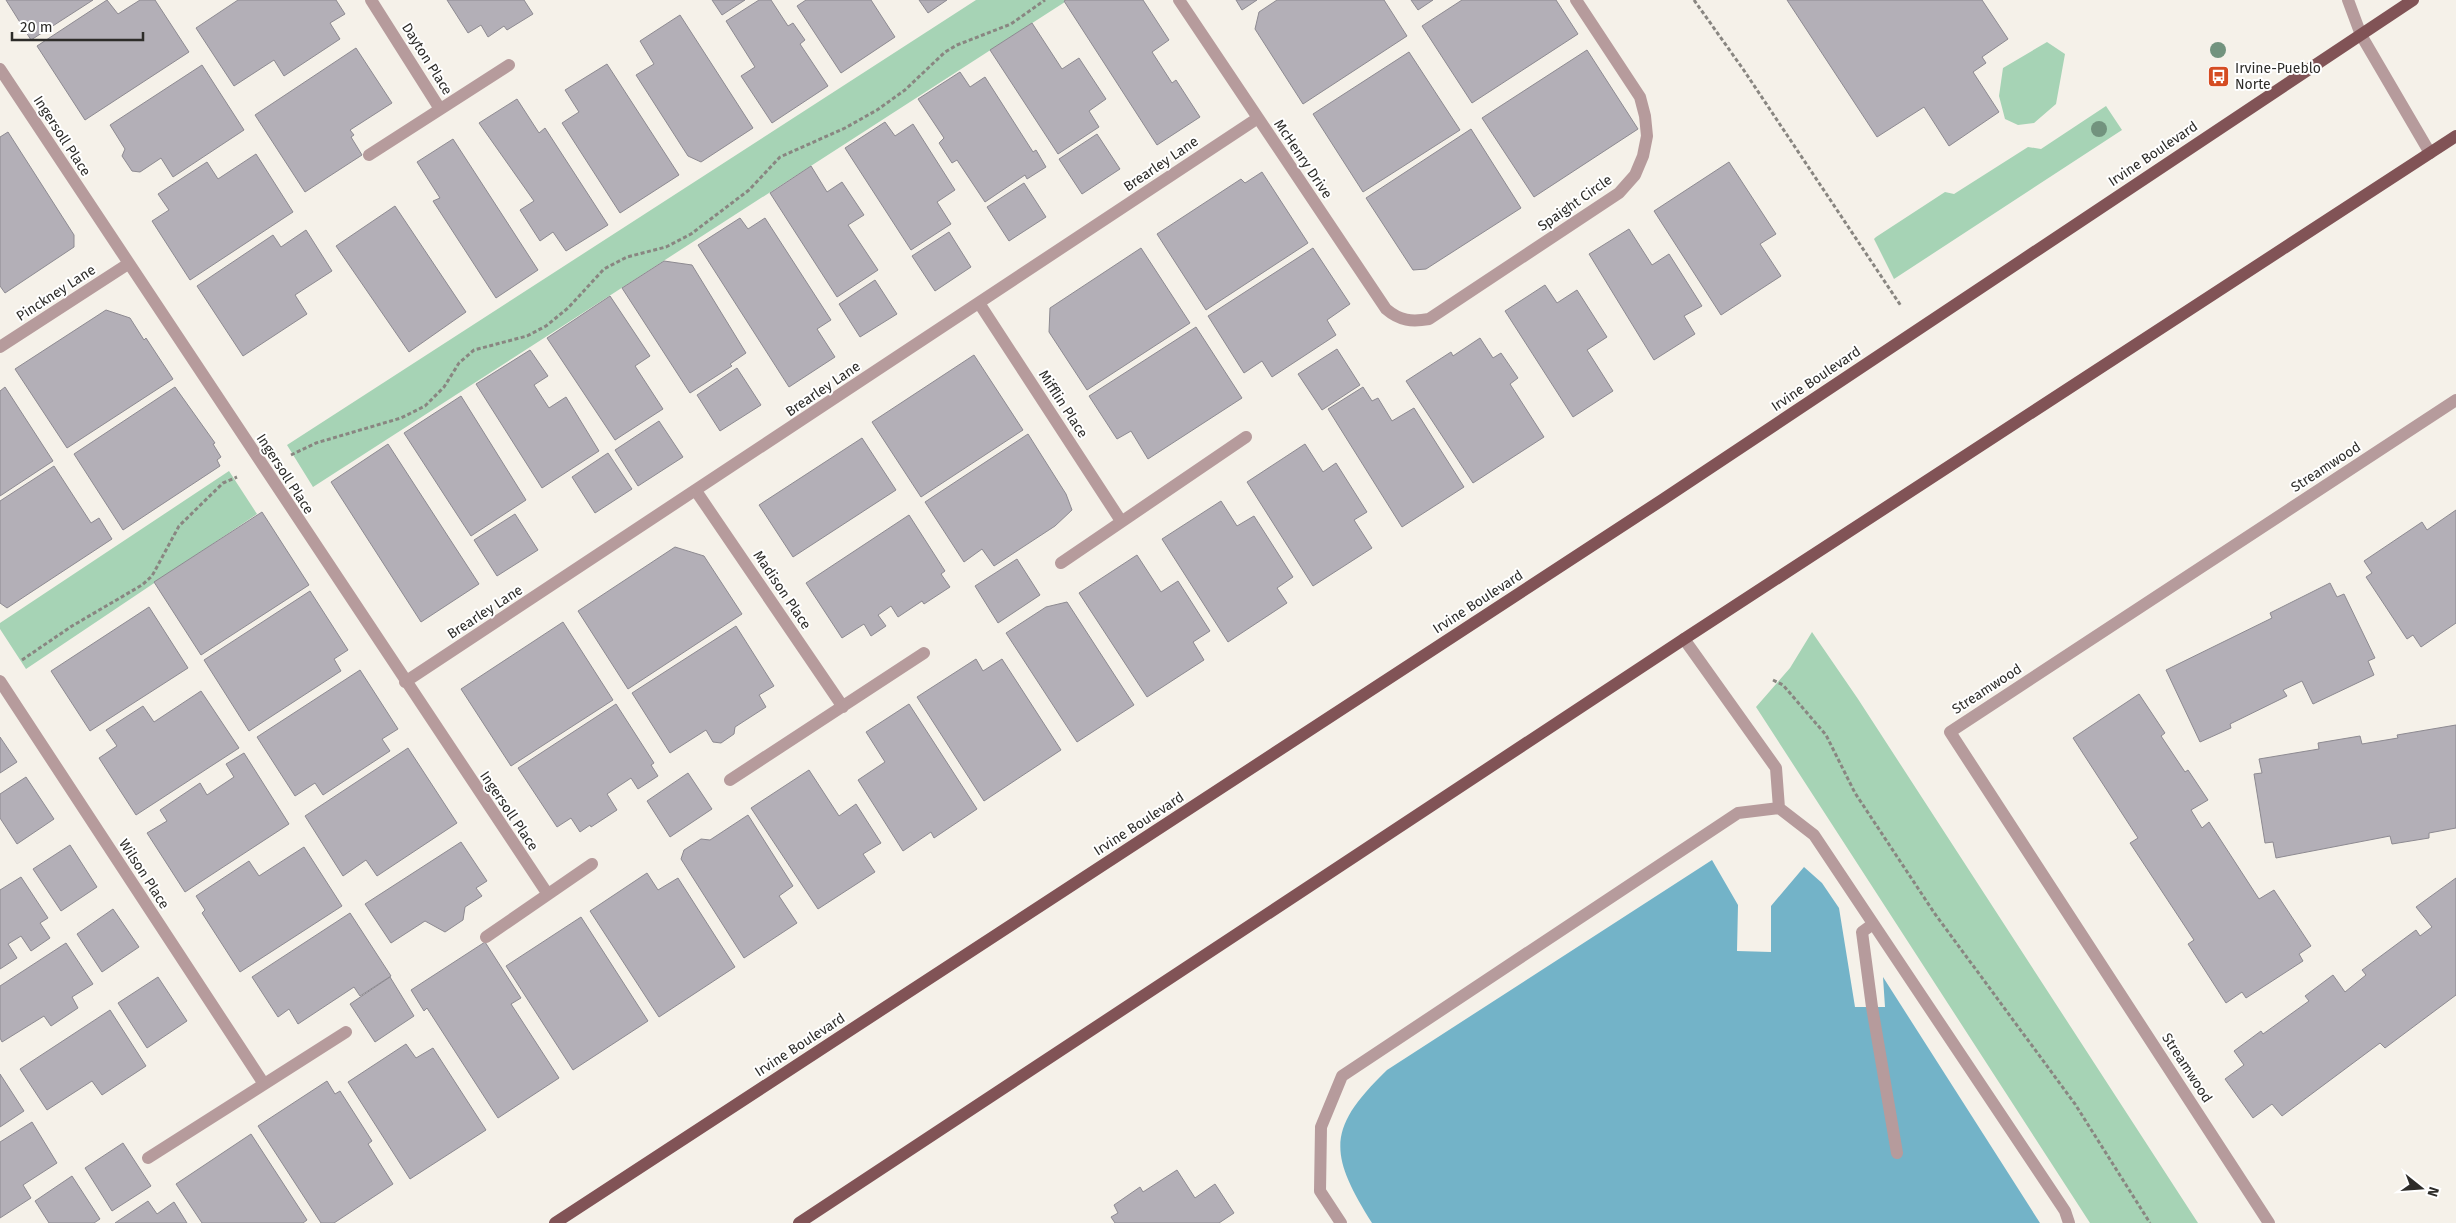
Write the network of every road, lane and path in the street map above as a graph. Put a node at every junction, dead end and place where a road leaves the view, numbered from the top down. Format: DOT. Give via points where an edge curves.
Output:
graph roads {
  1 [pos="372,0"];
  2 [pos="1044,0"];
  3 [pos="1179,0"];
  4 [pos="1576,0"];
  5 [pos="1694,0"];
  6 [pos="2348,0"];
  7 [pos="2414,0"];
  8 [pos="2360,35"];
  9 [pos="508,65"];
  10 [pos="0,69"];
  11 [pos="440,109"];
  12 [pos="1258,118"];
  13 [pos="2456,136"];
  14 [pos="2430,153"];
  15 [pos="368,155"];
  16 [pos="128,264"];
  17 [pos="980,303"];
  18 [pos="1413,321"];
  19 [pos="1916,330"];
  20 [pos="0,347"];
  21 [pos="2456,400"];
  22 [pos="1246,437"];
  23 [pos="262,467"];
  24 [pos="696,491"];
  25 [pos="1121,521"];
  26 [pos="1061,563"];
  27 [pos="1684,639"];
  28 [pos="924,653"];
  29 [pos="21,661"];
  30 [pos="1773,680"];
  31 [pos="0,681"];
  32 [pos="405,682"];
  33 [pos="843,707"];
  34 [pos="730,780"];
  35 [pos="1779,808"];
  36 [pos="592,864"];
  37 [pos="547,893"];
  38 [pos="1873,924"];
  39 [pos="486,937"];
  40 [pos="346,1032"];
  41 [pos="264,1084"];
  42 [pos="1897,1153"];
  43 [pos="148,1158"];
  44 [pos="555,1223"];
  45 [pos="799,1223"];
  46 [pos="1341,1223"];
  47 [pos="2069,1223"];
  48 [pos="2150,1223"];
  49 [pos="2270,1223"];
  1 -- 11 [label="street, Dayton Place"];
  2 -- 23 [label="path" via="1011,24 945,52 905,90 878,110 780,157 749,190 691,234 666,247 627,257 604,269 568,308 546,326 526,336 474,350 459,363 425,406 401,418 316,443"];
  3 -- 12 [label="street, McHenry Drive"];
  4 -- 18 [label="street, Spaight Circle" via="1640,97 1647,136 1635,175 1619,193 1429,319"];
  5 -- 19 [label="path"];
  6 -- 8 [label="street"];
  7 -- 8 [label="main road, Irvine Boulevard"];
  8 -- 14 [label="street"];
  8 -- 19 [label="main road, Irvine Boulevard"];
  9 -- 11 [label="street"];
  10 -- 16 [label="street, Ingersoll Place"];
  11 -- 15 [label="street"];
  12 -- 17 [label="street, Brearley Lane"];
  12 -- 18 [label="street, McHenry Drive" via="1386,308 1396,317"];
  13 -- 14 [label="main road"];
  14 -- 27 [label="main road"];
  16 -- 20 [label="street, Pinckney Lane"];
  16 -- 23 [label="street, Ingersoll Place"];
  17 -- 24 [label="street, Brearley Lane"];
  17 -- 25 [label="street, Mifflin Place"];
  19 -- 44 [label="main road, Irvine Boulevard" via="1653,506"];
  21 -- 49 [label="street, Streamwood" via="1950,732"];
  22 -- 25 [label="street"];
  23 -- 29 [label="path" via="223,483 205,500 179,526 152,576 142,585 72,626"];
  23 -- 32 [label="street, Ingersoll Place"];
  24 -- 32 [label="street, Brearley Lane"];
  24 -- 33 [label="street, Madison Place"];
  25 -- 26 [label="street"];
  27 -- 35 [label="street" via="1776,768"];
  27 -- 45 [label="main road"];
  28 -- 33 [label="street"];
  30 -- 48 [label="path" via="1783,685 1826,735 1855,792 1934,914 2076,1104"];
  31 -- 41 [label="street, Wilson Place"];
  32 -- 37 [label="street, Ingersoll Place"];
  33 -- 34 [label="street"];
  35 -- 38 [label="street" via="1814,835"];
  35 -- 46 [label="street" via="1738,813 1342,1076 1320,1127 1320,1191"];
  36 -- 37 [label="street"];
  37 -- 39 [label="street"];
  38 -- 42 [label="street" via="1862,932"];
  38 -- 47 [label="street" via="2065,1211"];
  40 -- 41 [label="street"];
  41 -- 43 [label="street"];
}
